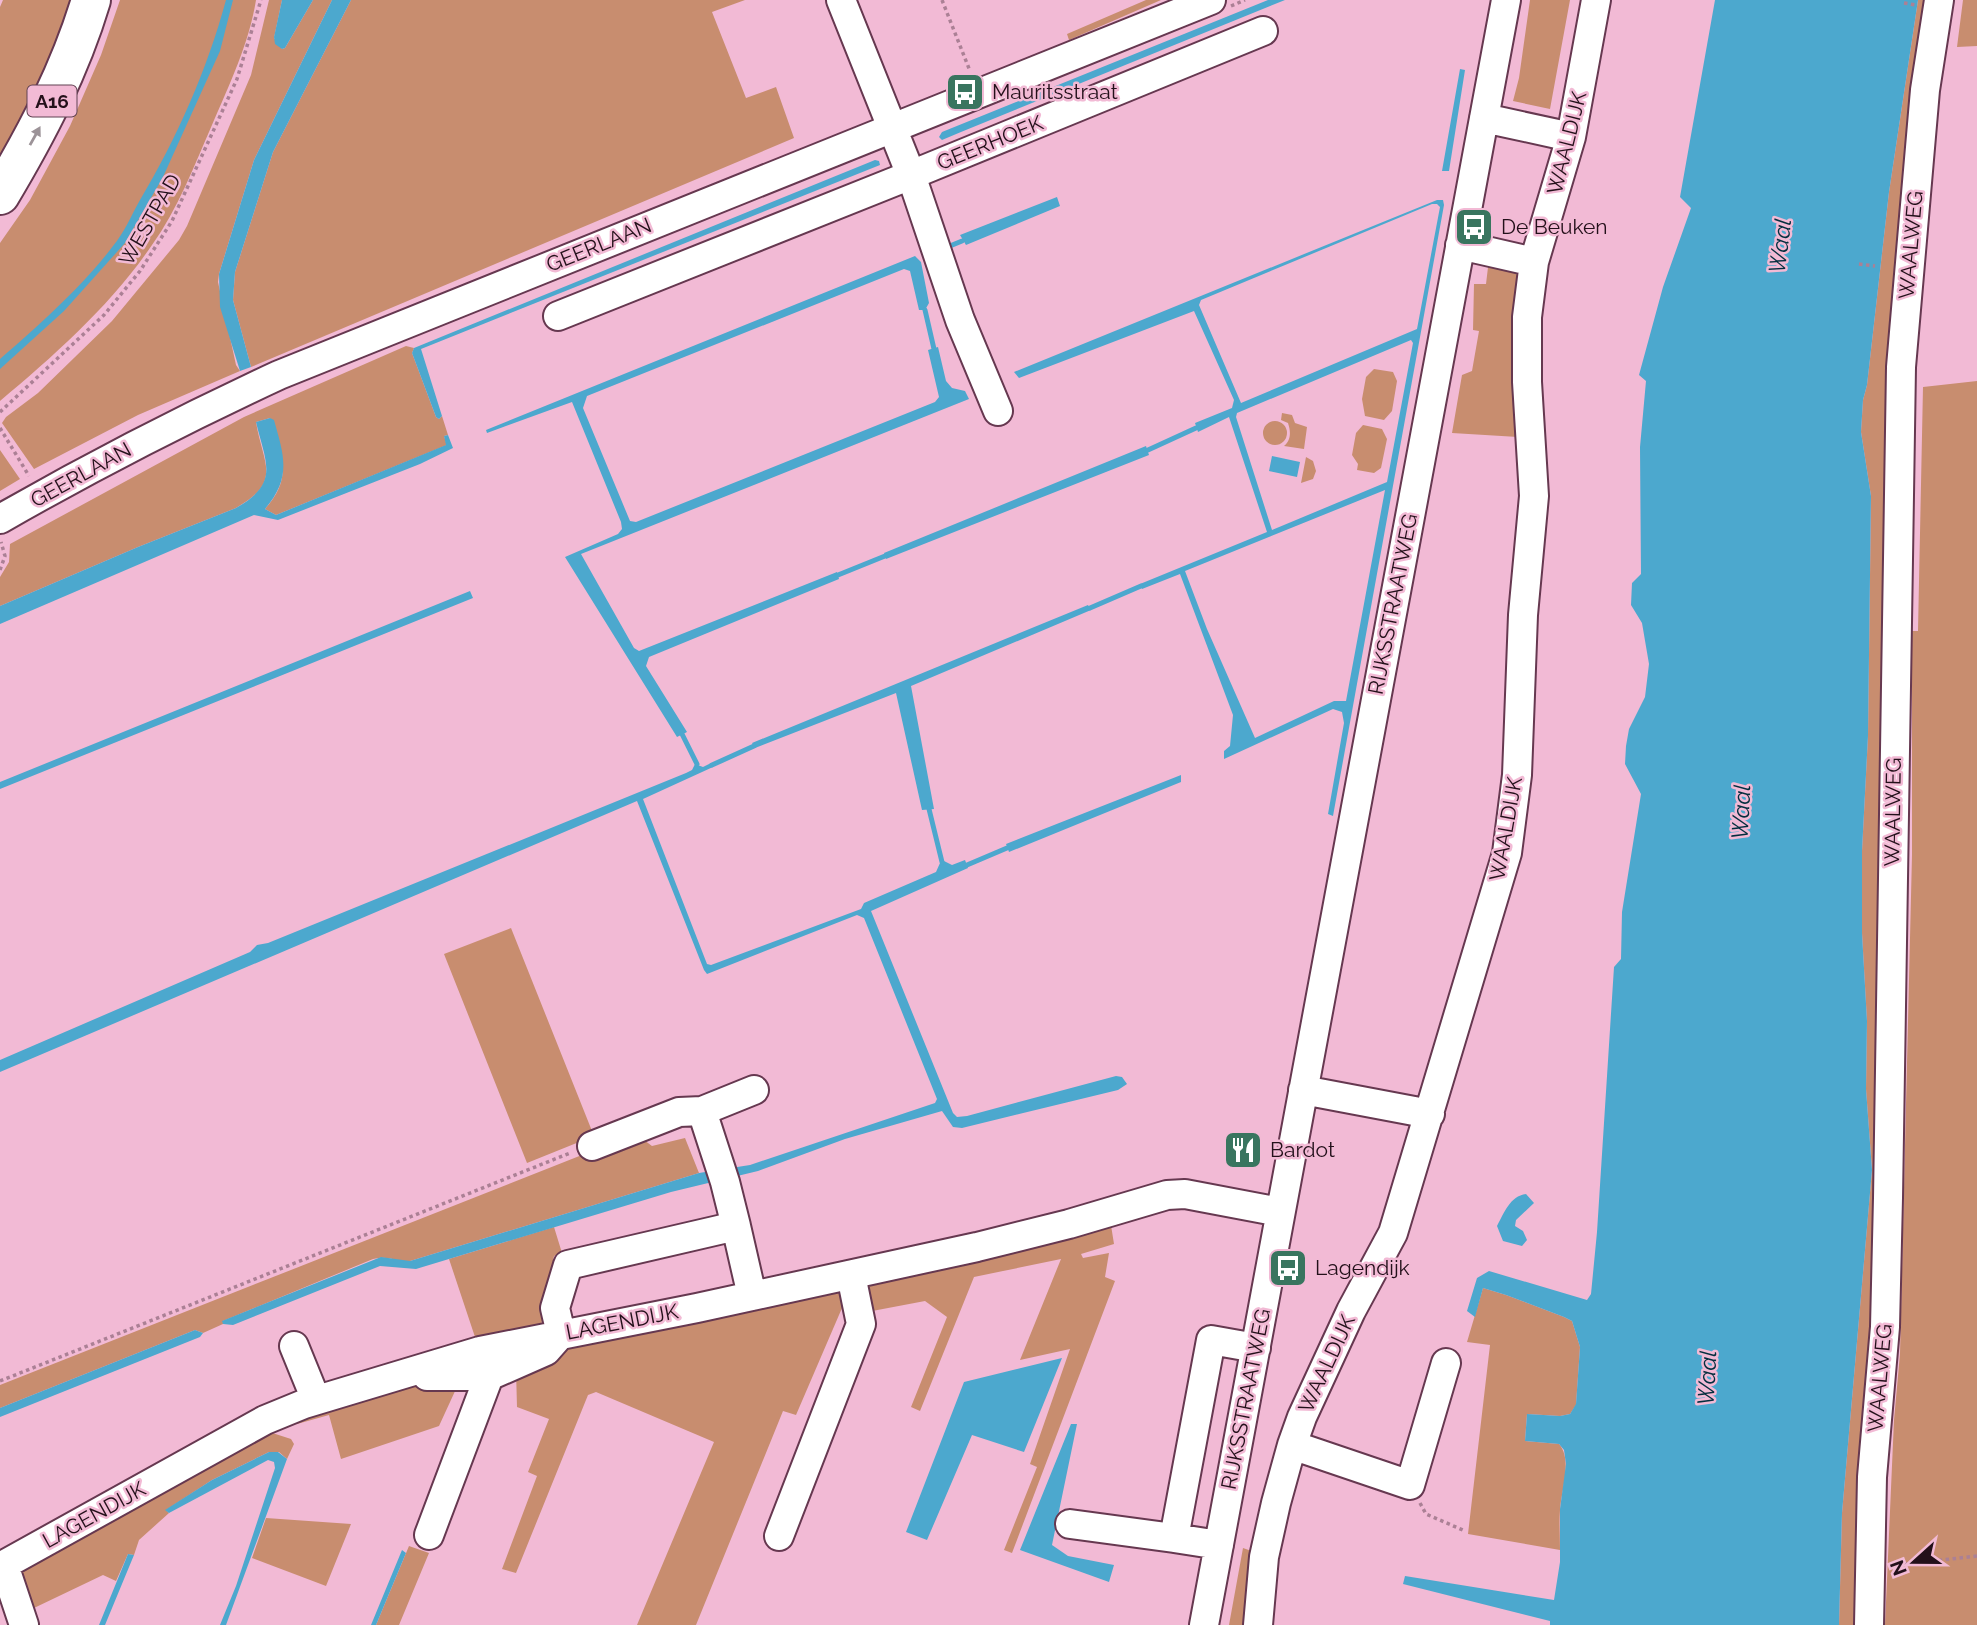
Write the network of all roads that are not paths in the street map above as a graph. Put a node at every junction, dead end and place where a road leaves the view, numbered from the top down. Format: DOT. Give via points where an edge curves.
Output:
graph roads {
  1 [pos="91,0"];
  2 [pos="841,0"];
  3 [pos="1211,0"];
  4 [pos="1506,0"];
  5 [pos="1596,0"];
  6 [pos="1929,3"];
  7 [pos="1263,31"];
  8 [pos="1484,118"];
  9 [pos="892,127"];
  10 [pos="1572,137"];
  11 [pos="911,175"];
  12 [pos="0,195"];
  13 [pos="1460,246"];
  14 [pos="1534,262"];
  15 [pos="558,316"];
  16 [pos="998,411"];
  17 [pos="0,519"];
  18 [pos="754,1090"];
  19 [pos="1303,1090"];
  20 [pos="702,1111"];
  21 [pos="1430,1114"];
  22 [pos="592,1146"];
  23 [pos="1280,1212"];
  24 [pos="736,1226"];
  25 [pos="851,1275"];
  26 [pos="752,1296"];
  27 [pos="561,1334"];
  28 [pos="294,1346"];
  29 [pos="1256,1348"];
  30 [pos="1446,1363"];
  31 [pos="407,1373"];
  32 [pos="489,1376"];
  33 [pos="316,1400"];
  34 [pos="1292,1445"];
  35 [pos="1070,1524"];
  36 [pos="429,1535"];
  37 [pos="779,1536"];
  38 [pos="1174,1538"];
  39 [pos="1219,1545"];
  40 [pos="2,1566"];
  41 [pos="24,1625"];
  42 [pos="1204,1625"];
  43 [pos="1258,1625"];
  44 [pos="1869,1625"];
  12 -- 1 [label="highway, A16, one-way" via="38,131 78,44"];
  2 -- 9 [label="street"];
  3 -- 9 [label="street, GEERLAAN"];
  4 -- 8 [label="street, RIJKSSTRAATWEG"];
  5 -- 10 [label="street, WAALDIJK"];
  6 -- 44 [label="street, WAALWEG" via="1901,366 1888,1224 1872,1478"];
  7 -- 11 [label="street, GEERHOEK"];
  8 -- 10 [label="street"];
  8 -- 13 [label="street, RIJKSSTRAATWEG"];
  9 -- 11 [label="street, GEERHOEK"];
  9 -- 17 [label="street, GEERLAAN" via="267,381 184,419"];
  10 -- 14 [label="street, WAALDIJK"];
  11 -- 15 [label="street, GEERHOEK"];
  11 -- 16 [label="street, GEERHOEK" via="960,320"];
  13 -- 14 [label="street"];
  13 -- 19 [label="street, RIJKSSTRAATWEG"];
  14 -- 21 [label="street, WAALDIJK" via="1527,317 1534,496 1517,775 1507,853"];
  18 -- 20 [label="street"];
  19 -- 21 [label="street"];
  19 -- 23 [label="street, RIJKSSTRAATWEG"];
  20 -- 22 [label="street" via="679,1112"];
  20 -- 24 [label="street"];
  21 -- 34 [label="street, WAALDIJK" via="1393,1233 1351,1311"];
  23 -- 25 [label="street, LAGENDIJK" via="1185,1194 1167,1195 1069,1224"];
  23 -- 29 [label="street, RIJKSSTRAATWEG"];
  24 -- 26 [label="street"];
  24 -- 27 [label="street" via="568,1265 555,1308"];
  25 -- 26 [label="street, LAGENDIJK"];
  25 -- 37 [label="street" via="861,1324"];
  26 -- 27 [label="street, LAGENDIJK"];
  27 -- 31 [label="street, LAGENDIJK"];
  27 -- 32 [label="street" via="546,1351"];
  28 -- 33 [label="street"];
  29 -- 38 [label="street" via="1211,1340"];
  29 -- 39 [label="street, RIJKSSTRAATWEG"];
  30 -- 34 [label="street" via="1410,1485"];
  31 -- 32 [label="street"];
  31 -- 33 [label="street, LAGENDIJK"];
  32 -- 36 [label="street"];
  33 -- 40 [label="street, LAGENDIJK" via="236,1435"];
  34 -- 43 [label="street, WAALDIJK" via="1264,1557"];
  35 -- 38 [label="street"];
  38 -- 39 [label="street"];
  39 -- 42 [label="street, RIJKSSTRAATWEG"];
  40 -- 41 [label="street"];
}
